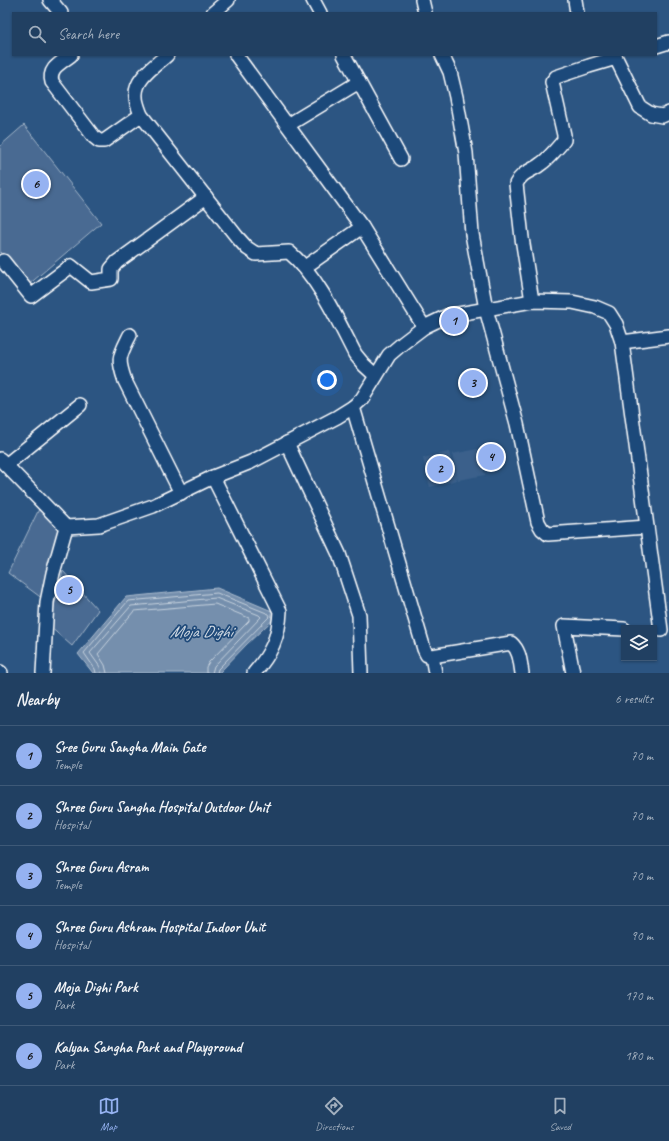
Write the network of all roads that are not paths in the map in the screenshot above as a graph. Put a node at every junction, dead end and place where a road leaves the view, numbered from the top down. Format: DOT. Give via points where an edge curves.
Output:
graph roads {
  1 [pos="50,0"];
  2 [pos="228,0"];
  3 [pos="312,0"];
  4 [pos="422,0"];
  5 [pos="575,0"];
  6 [pos="60,12"];
  7 [pos="214,12"];
  8 [pos="319,12"];
  9 [pos="425,12"];
  10 [pos="577,12"];
  11 [pos="669,42"];
  12 [pos="657,46"];
  13 [pos="71,56"];
  14 [pos="166,56"];
  15 [pos="237,56"];
  16 [pos="345,56"];
  17 [pos="442,56"];
  18 [pos="622,56"];
  19 [pos="612,59"];
  20 [pos="588,60"];
  21 [pos="359,82"];
  22 [pos="669,114"];
  23 [pos="141,115"];
  24 [pos="288,125"];
  25 [pos="401,159"];
  26 [pos="206,197"];
  27 [pos="362,227"];
  28 [pos="1,261"];
  29 [pos="305,267"];
  30 [pos="532,301"];
  31 [pos="486,309"];
  32 [pos="424,326"];
  33 [pos="130,335"];
  34 [pos="669,336"];
  35 [pos="622,342"];
  36 [pos="376,376"];
  37 [pos="80,405"];
  38 [pos="353,407"];
  39 [pos="287,443"];
  40 [pos="3,462"];
  41 [pos="213,477"];
  42 [pos="181,493"];
  43 [pos="66,527"];
  44 [pos="647,527"];
  45 [pos="621,628"];
  46 [pos="661,630"];
  47 [pos="432,656"];
  48 [pos="43,673"];
  49 [pos="254,673"];
  50 [pos="361,673"];
  51 [pos="435,673"];
  52 [pos="522,673"];
  53 [pos="573,673"];
  1 -- 6 [label="street"];
  2 -- 7 [label="street"];
  3 -- 8 [label="street"];
  4 -- 9 [label="street"];
  5 -- 10 [label="street"];
  11 -- 12 [label="street"];
  13 -- 23 [label="street" via="52,70 50,76 94,137 104,141"];
  14 -- 23 [label="street" via="140,80 136,89"];
  15 -- 24 [label="street"];
  16 -- 21 [label="street"];
  17 -- 31 [label="street" via="450,72 466,153 472,234"];
  18 -- 19 [label="street"];
  19 -- 20 [label="street"];
  19 -- 22 [label="street" via="616,58 640,106 651,114"];
  20 -- 30 [label="street" via="556,77 552,82 564,140 542,164 526,171 516,184"];
  21 -- 24 [label="street"];
  21 -- 25 [label="street"];
  23 -- 26 [label="street"];
  24 -- 27 [label="street"];
  26 -- 28 [label="street" via="116,262 111,269 111,280 91,282 71,266 31,296"];
  26 -- 29 [label="street" via="237,237 253,252 289,252"];
  27 -- 29 [label="street"];
  27 -- 32 [label="street"];
  29 -- 36 [label="street" via="355,354"];
  30 -- 31 [label="street"];
  30 -- 35 [label="street" via="572,302 609,313"];
  31 -- 32 [label="street" via="447,316"];
  31 -- 44 [label="street" via="517,424 538,522 542,529 548,534"];
  32 -- 36 [label="street" via="389,356"];
  33 -- 42 [label="street" via="119,360 125,382"];
  34 -- 35 [label="street"];
  35 -- 44 [label="street"];
  36 -- 38 [label="street" via="362,399"];
  37 -- 40 [label="street"];
  38 -- 39 [label="street"];
  38 -- 47 [label="street" via="424,649 427,655"];
  39 -- 41 [label="street" via="251,462"];
  39 -- 50 [label="street" via="339,554 359,615"];
  40 -- 43 [label="street"];
  41 -- 42 [label="street"];
  41 -- 49 [label="street" via="280,611 278,635 266,660"];
  42 -- 43 [label="street" via="99,525"];
  43 -- 48 [label="street" via="47,602"];
  44 -- 46 [label="street"];
  45 -- 53 [label="street" via="564,626"];
  47 -- 51 [label="street"];
  47 -- 52 [label="street" via="511,643 517,648"];
}
